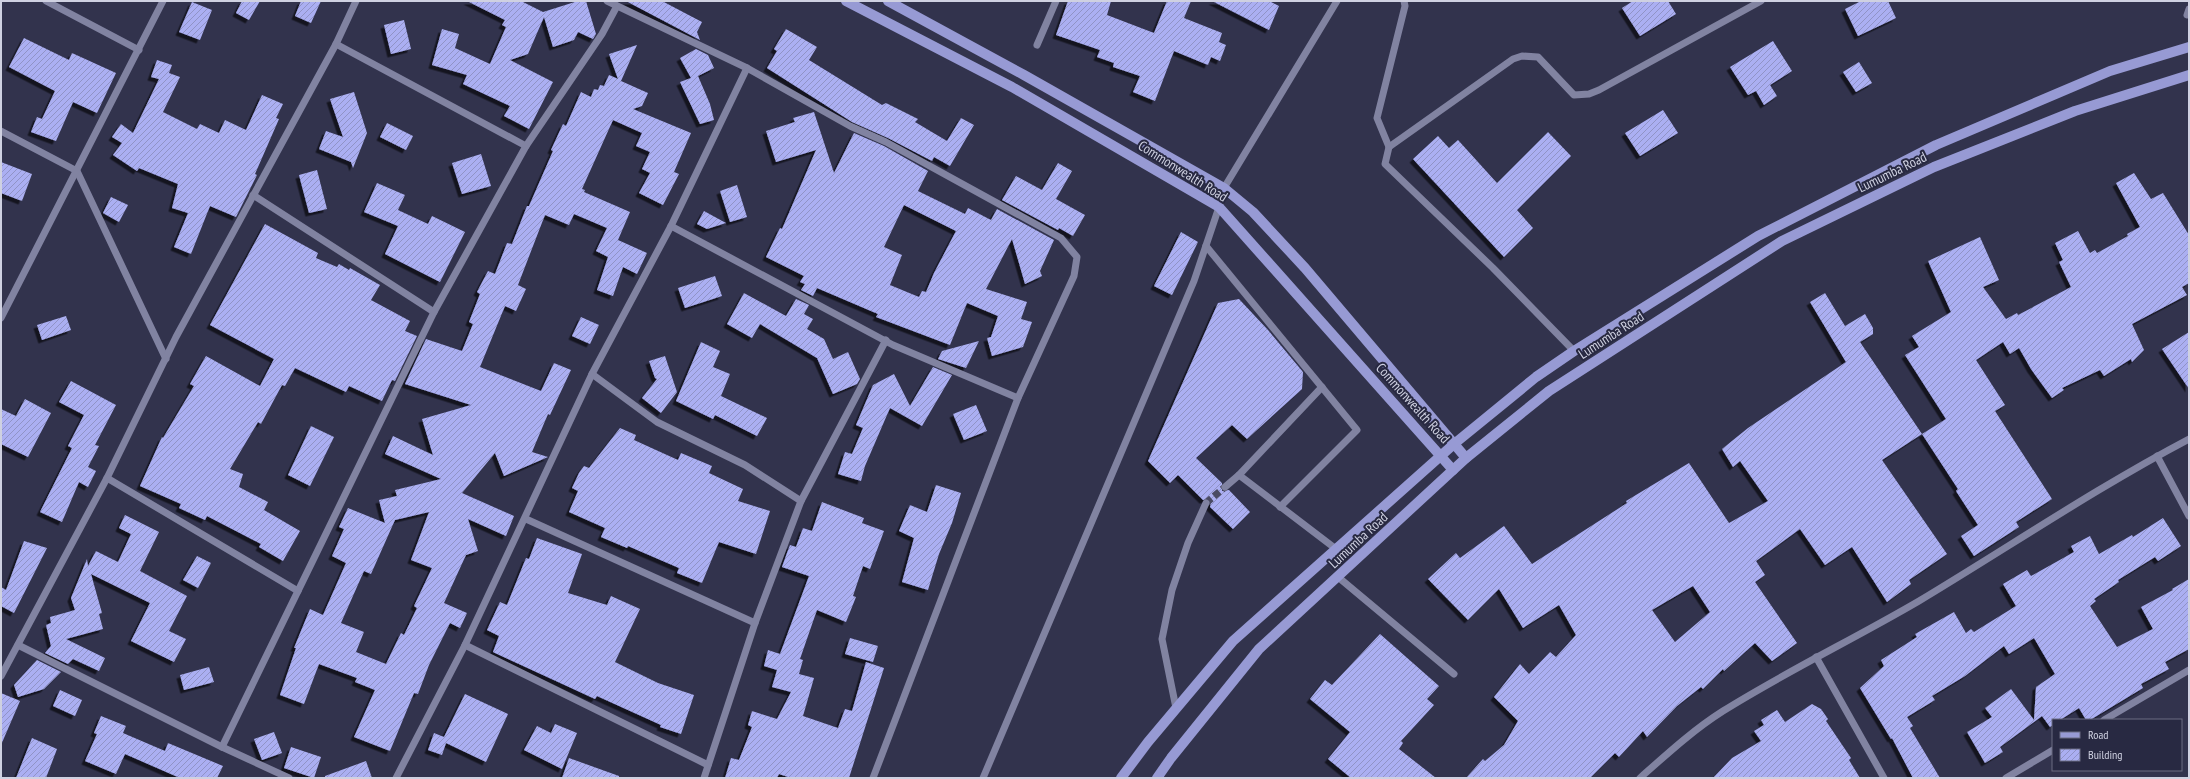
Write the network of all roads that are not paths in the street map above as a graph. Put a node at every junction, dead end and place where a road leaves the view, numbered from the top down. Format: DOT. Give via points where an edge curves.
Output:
graph roads {
  1 [pos="46,1"];
  2 [pos="163,1"];
  3 [pos="356,1"];
  4 [pos="607,1"];
  5 [pos="846,1"];
  6 [pos="888,1"];
  7 [pos="1056,1"];
  8 [pos="1337,1"];
  9 [pos="1404,1"];
  10 [pos="1761,1"];
  11 [pos="617,6"];
  12 [pos="336,44"];
  13 [pos="1037,45"];
  14 [pos="2189,47"];
  15 [pos="139,50"];
  16 [pos="746,68"];
  17 [pos="2189,75"];
  18 [pos="1,131"];
  19 [pos="526,146"];
  20 [pos="1389,147"];
  21 [pos="77,171"];
  22 [pos="1224,188"];
  23 [pos="253,195"];
  24 [pos="1219,207"];
  25 [pos="671,226"];
  26 [pos="1206,246"];
  27 [pos="434,312"];
  28 [pos="1,318"];
  29 [pos="886,340"];
  30 [pos="1574,350"];
  31 [pos="166,359"];
  32 [pos="592,374"];
  33 [pos="1322,387"];
  34 [pos="1018,398"];
  35 [pos="2189,439"];
  36 [pos="1454,444"];
  37 [pos="1441,455"];
  38 [pos="2157,456"];
  39 [pos="1466,458"];
  40 [pos="1453,470"];
  41 [pos="1239,476"];
  42 [pos="107,478"];
  43 [pos="1225,487"];
  44 [pos="801,501"];
  45 [pos="1206,503"];
  46 [pos="1280,507"];
  47 [pos="2189,516"];
  48 [pos="526,518"];
  49 [pos="1336,549"];
  50 [pos="1338,577"];
  51 [pos="298,591"];
  52 [pos="755,623"];
  53 [pos="465,645"];
  54 [pos="18,646"];
  55 [pos="1816,657"];
  56 [pos="2189,670"];
  57 [pos="1454,674"];
  58 [pos="1,676"];
  59 [pos="1176,708"];
  60 [pos="2106,719"];
  61 [pos="222,748"];
  62 [pos="2052,751"];
  63 [pos="708,765"];
  64 [pos="289,778"];
  65 [pos="396,778"];
  66 [pos="704,778"];
  67 [pos="873,778"];
  68 [pos="983,778"];
  69 [pos="1121,778"];
  70 [pos="1157,778"];
  71 [pos="1640,778"];
  72 [pos="1884,778"];
  73 [pos="2006,778"];
  1 -- 15 [label="street"];
  2 -- 15 [label="street"];
  3 -- 12 [label="street"];
  4 -- 11 [label="street"];
  5 -- 24 [label="main road, Commonwealth Road" via="1012,87"];
  6 -- 22 [label="main road, Commonwealth Road"];
  7 -- 13 [label="street"];
  8 -- 22 [label="street"];
  9 -- 20 [label="street" via="1405,6 1377,118"];
  10 -- 20 [label="street" via="1589,94 1574,95 1538,57 1522,56 1513,59"];
  11 -- 16 [label="street"];
  11 -- 19 [label="street" via="602,34"];
  12 -- 19 [label="street"];
  12 -- 23 [label="street"];
  14 -- 30 [label="main road, Lumumba Road" via="2110,71 1936,144 1758,236"];
  15 -- 21 [label="street"];
  16 -- 25 [label="street"];
  16 -- 34 [label="street" via="1061,238 1077,257 1074,276"];
  17 -- 39 [label="main road, Lumumba Road" via="2075,111 1934,167 1782,241 1549,391"];
  18 -- 21 [label="street"];
  19 -- 27 [label="street"];
  20 -- 30 [label="street" via="1385,164"];
  21 -- 28 [label="street"];
  21 -- 31 [label="street"];
  22 -- 24 [label="street"];
  22 -- 36 [label="main road, Commonwealth Road" via="1253,212 1305,268"];
  23 -- 27 [label="street"];
  23 -- 31 [label="street"];
  24 -- 26 [label="street"];
  24 -- 37 [label="main road, Commonwealth Road"];
  25 -- 29 [label="street"];
  25 -- 32 [label="street"];
  26 -- 33 [label="street"];
  26 -- 68 [label="street" via="1194,281"];
  27 -- 51 [label="street"];
  29 -- 34 [label="street"];
  29 -- 44 [label="street"];
  30 -- 36 [label="main road, Lumumba Road" via="1536,377"];
  31 -- 42 [label="street"];
  32 -- 44 [label="street" via="656,422 745,465"];
  32 -- 48 [label="street"];
  33 -- 41 [label="street"];
  33 -- 46 [label="street" via="1357,430"];
  34 -- 67 [label="street"];
  35 -- 38 [label="street"];
  36 -- 37 [label="main road, Lumumba Road"];
  36 -- 39 [label="main road, Commonwealth Road"];
  37 -- 40 [label="main road, Commonwealth Road"];
  37 -- 49 [label="main road, Lumumba Road"];
  38 -- 47 [label="street"];
  38 -- 55 [label="street" via="1917,602"];
  39 -- 40 [label="main road, Lumumba Road"];
  40 -- 50 [label="main road, Lumumba Road"];
  41 -- 43 [label="street"];
  41 -- 46 [label="street"];
  42 -- 51 [label="street"];
  42 -- 54 [label="street"];
  44 -- 52 [label="street"];
  45 -- 59 [label="street" via="1188,542 1172,590 1162,639"];
  46 -- 49 [label="street"];
  48 -- 52 [label="street"];
  48 -- 53 [label="street"];
  49 -- 59 [label="main road, Lumumba Road" via="1233,641"];
  50 -- 57 [label="street"];
  50 -- 70 [label="main road, Lumumba Road" via="1259,649"];
  51 -- 61 [label="street"];
  52 -- 63 [label="street"];
  53 -- 63 [label="street"];
  53 -- 65 [label="street"];
  54 -- 58 [label="street"];
  54 -- 61 [label="street"];
  55 -- 71 [label="street" via="1722,711 1687,737"];
  55 -- 72 [label="street"];
  56 -- 60 [label="street"];
  59 -- 69 [label="main road, Lumumba Road"];
  61 -- 64 [label="street"];
  62 -- 73 [label="street"];
  63 -- 66 [label="street"];
}
